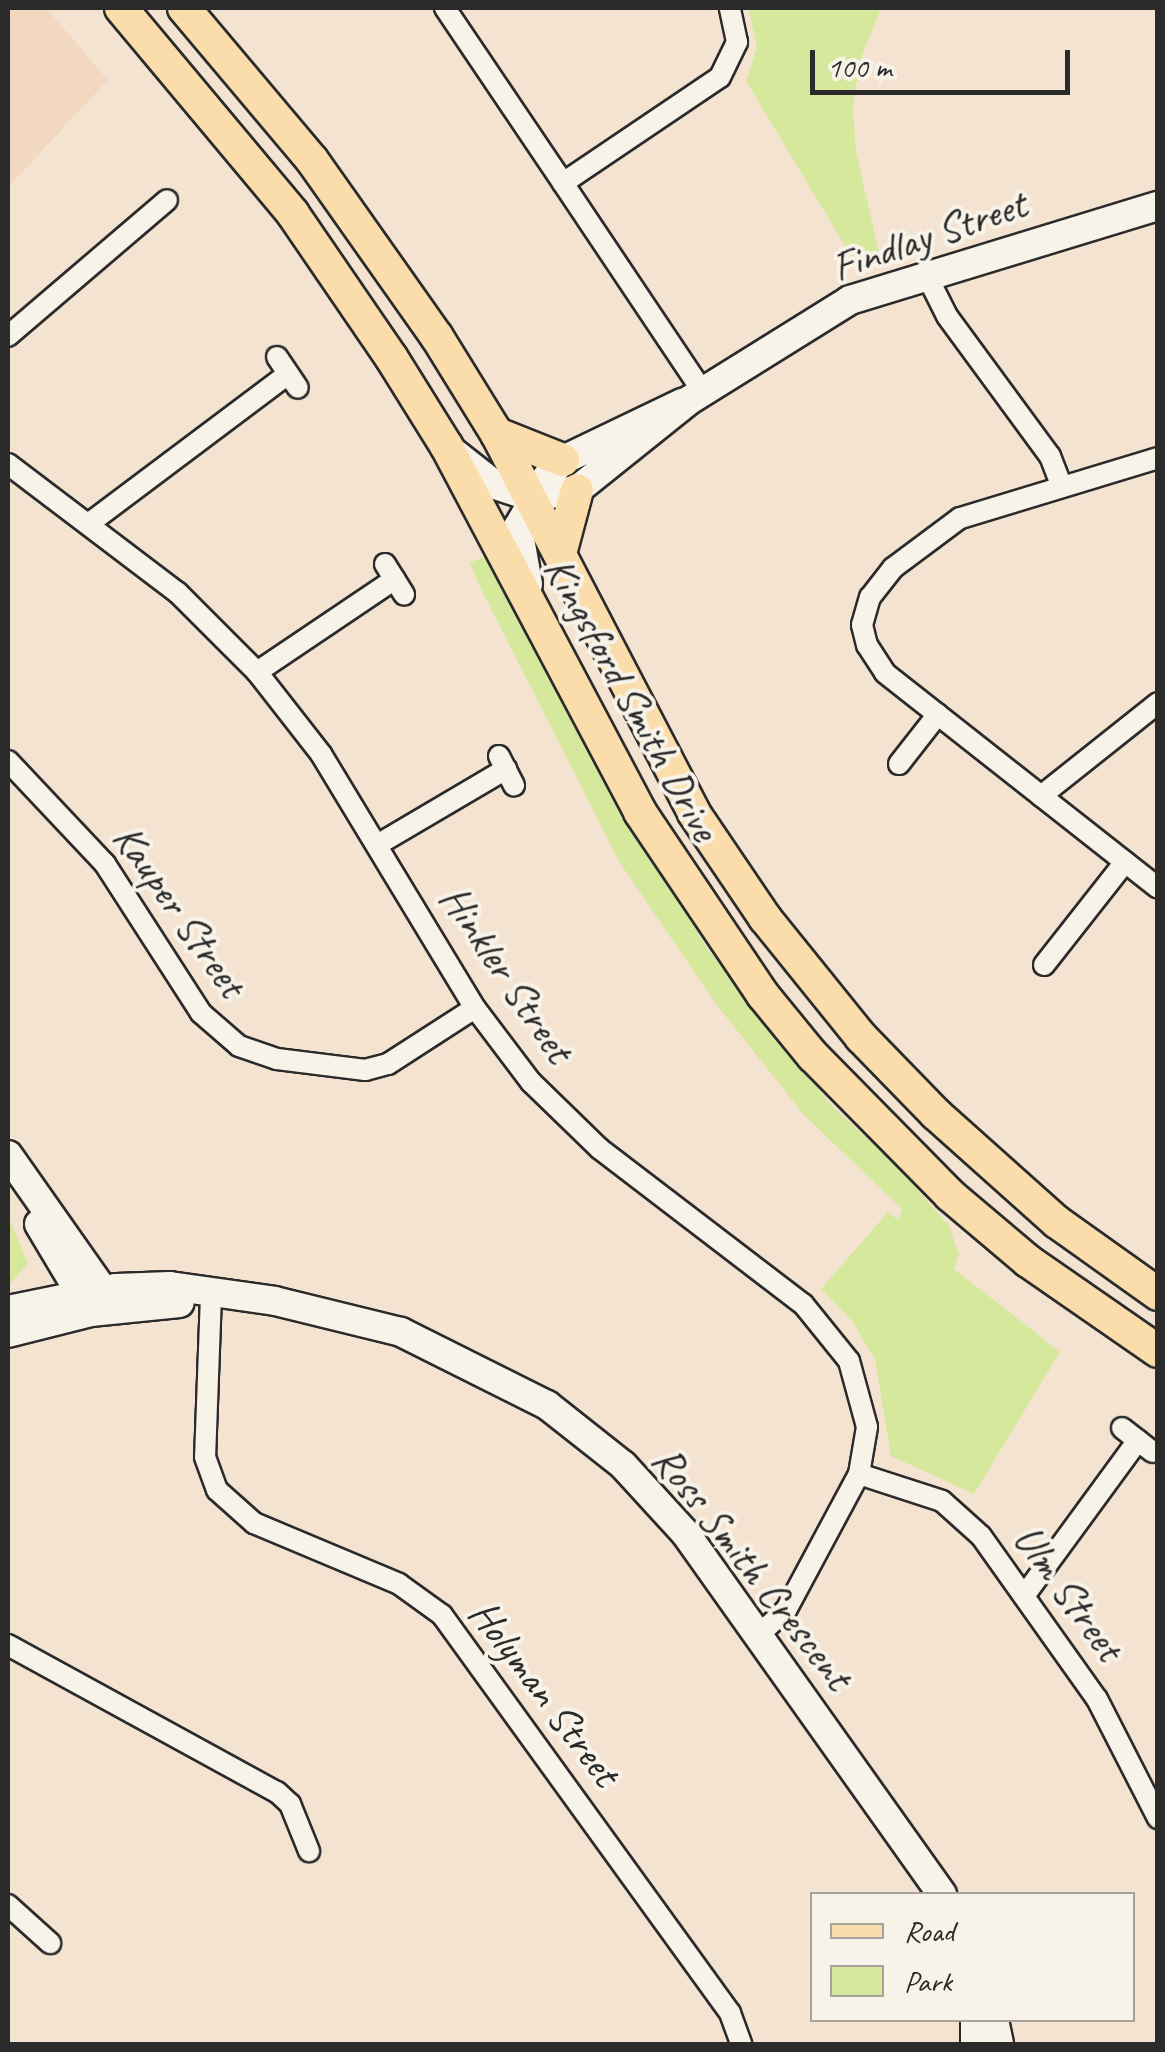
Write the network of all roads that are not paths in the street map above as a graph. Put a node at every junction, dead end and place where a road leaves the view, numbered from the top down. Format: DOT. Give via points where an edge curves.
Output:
graph roads {
  1 [pos="121,8"];
  2 [pos="184,8"];
  3 [pos="445,8"];
  4 [pos="730,8"];
  5 [pos="563,183"];
  6 [pos="167,200"];
  7 [pos="1158,206"];
  8 [pos="925,272"];
  9 [pos="8,336"];
  10 [pos="288,373"];
  11 [pos="695,396"];
  12 [pos="497,434"];
  13 [pos="447,446"];
  14 [pos="1158,458"];
  15 [pos="562,460"];
  16 [pos="8,464"];
  17 [pos="1062,485"];
  18 [pos="578,490"];
  19 [pos="530,497"];
  20 [pos="91,522"];
  21 [pos="560,554"];
  22 [pos="394,579"];
  23 [pos="535,614"];
  24 [pos="257,672"];
  25 [pos="1158,703"];
  26 [pos="938,714"];
  27 [pos="8,761"];
  28 [pos="899,764"];
  29 [pos="506,770"];
  30 [pos="1041,796"];
  31 [pos="378,845"];
  32 [pos="1125,862"];
  33 [pos="1158,888"];
  34 [pos="1044,965"];
  35 [pos="475,1008"];
  36 [pos="8,1155"];
  37 [pos="26,1186"];
  38 [pos="56,1252"];
  39 [pos="1158,1294"];
  40 [pos="211,1295"];
  41 [pos="97,1300"];
  42 [pos="16,1307"];
  43 [pos="8,1332"];
  44 [pos="1158,1351"];
  45 [pos="1138,1440"];
  46 [pos="859,1474"];
  47 [pos="1024,1596"];
  48 [pos="759,1634"];
  49 [pos="8,1644"];
  50 [pos="1158,1818"];
  51 [pos="308,1851"];
  52 [pos="941,1892"];
  53 [pos="8,1905"];
  54 [pos="50,1944"];
  55 [pos="741,2044"];
  1 -- 13 [label="main road, Kingsford Smith Drive" via="293,214"];
  2 -- 12 [label="main road, Kingsford Smith Drive" via="354,217"];
  3 -- 5 [label="street"];
  4 -- 5 [label="street" via="738,42 720,78"];
  5 -- 11 [label="street"];
  6 -- 9 [label="street"];
  7 -- 8 [label="street, Findlay Street"];
  8 -- 11 [label="street, Findlay Street" via="830,310"];
  8 -- 17 [label="street" via="947,316 1050,456"];
  10 -- 20 [label="street"];
  11 -- 15 [label="street, Findlay Street"];
  11 -- 18 [label="street, Findlay Street"];
  12 -- 15 [label="main road"];
  12 -- 19 [label="main road, Kingsford Smith Drive"];
  13 -- 19 [label="street" via="495,486"];
  13 -- 23 [label="main road, Kingsford Smith Drive"];
  14 -- 17 [label="street"];
  15 -- 19 [label="street, Findlay Street"];
  16 -- 20 [label="street, Hinkler Street"];
  17 -- 26 [label="street" via="960,518 913,550 870,597 862,625 878,664"];
  18 -- 19 [label="street"];
  18 -- 21 [label="main road"];
  19 -- 21 [label="main road, Kingsford Smith Drive"];
  19 -- 23 [label="street, Findlay Street" via="518,541"];
  20 -- 24 [label="street, Hinkler Street" via="178,593"];
  21 -- 39 [label="main road, Kingsford Smith Drive" via="694,812 764,918 861,1037 1045,1211"];
  22 -- 24 [label="street"];
  23 -- 44 [label="main road, Kingsford Smith Drive" via="600,743 715,933 813,1056 899,1147 1002,1240"];
  24 -- 31 [label="street, Hinkler Street" via="321,754"];
  25 -- 30 [label="street"];
  26 -- 28 [label="street"];
  26 -- 30 [label="street"];
  27 -- 35 [label="street, Kauper Street" via="105,864 200,1012 239,1046 277,1059 366,1070 388,1064"];
  29 -- 31 [label="street"];
  30 -- 32 [label="street"];
  31 -- 35 [label="street, Hinkler Street"];
  32 -- 33 [label="street"];
  32 -- 34 [label="street"];
  35 -- 46 [label="street, Hinkler Street" via="576,1128 829,1331 862,1394 866,1427"];
  36 -- 37 [label="street"];
  37 -- 38 [label="street"];
  37 -- 41 [label="street" via="56,1218"];
  38 -- 41 [label="street"];
  38 -- 42 [label="street" via="52,1279"];
  40 -- 41 [label="street, Ross Smith Crescent" via="170,1286"];
  40 -- 48 [label="street, Ross Smith Crescent" via="275,1301 402,1332 547,1405 667,1510"];
  40 -- 55 [label="street, Holyman Street" via="206,1458 216,1490 254,1523 399,1584 442,1615 730,2013"];
  41 -- 42 [label="street, Ross Smith Crescent"];
  41 -- 43 [label="street, Ross Smith Crescent"];
  45 -- 47 [label="street"];
  46 -- 47 [label="street, Ulm Street" via="930,1496 964,1517"];
  46 -- 48 [label="street, Hinkler Street" via="786,1610"];
  47 -- 50 [label="street, Ulm Street" via="1097,1699"];
  48 -- 52 [label="street, Ross Smith Crescent"];
  49 -- 51 [label="street" via="277,1792 290,1804"];
  53 -- 54 [label="street"];
}
